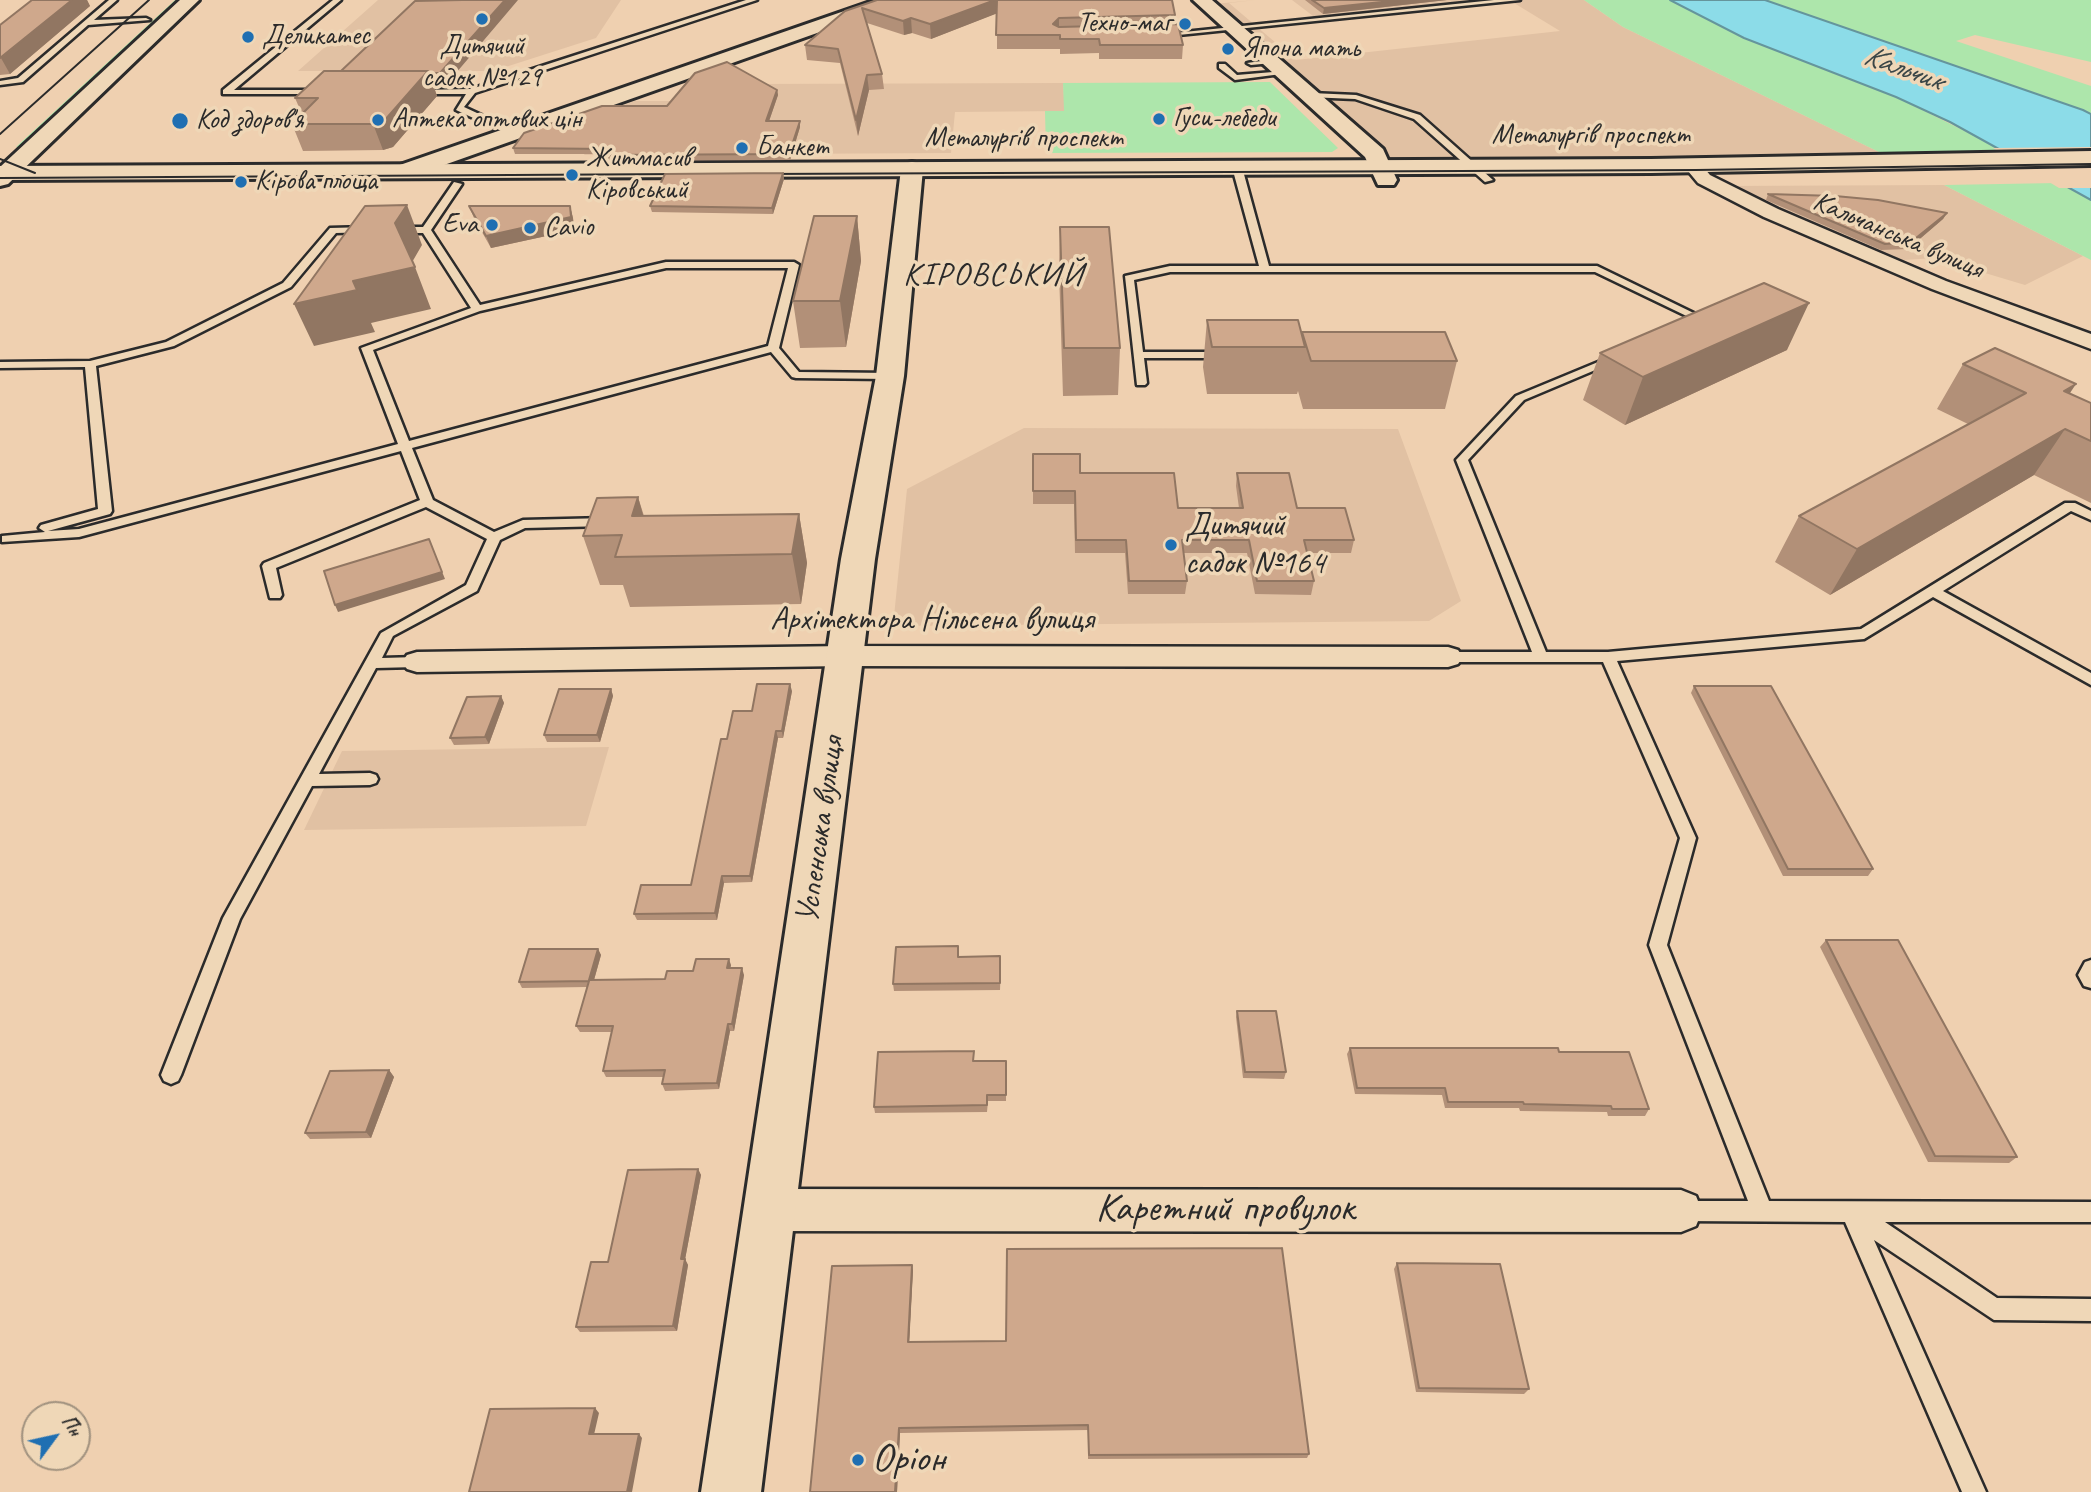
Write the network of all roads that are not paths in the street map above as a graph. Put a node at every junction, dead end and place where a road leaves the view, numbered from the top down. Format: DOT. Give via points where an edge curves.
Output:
graph roads {
  1 [pos="113,0"];
  2 [pos="168,0"];
  3 [pos="190,0"];
  4 [pos="337,0"];
  5 [pos="753,0"];
  6 [pos="892,0"];
  7 [pos="1202,0"];
  8 [pos="1516,0"];
  9 [pos="146,20"];
  10 [pos="86,23"];
  11 [pos="1237,28"];
  12 [pos="1151,35"];
  13 [pos="1251,63"];
  14 [pos="1235,65"];
  15 [pos="1279,67"];
  16 [pos="0,83"];
  17 [pos="472,91"];
  18 [pos="334,92"];
  19 [pos="401,92"];
  20 [pos="1311,95"];
  21 [pos="513,133"];
  22 [pos="488,142"];
  23 [pos="2091,158"];
  24 [pos="405,171"];
  25 [pos="1698,172"];
  26 [pos="1,173"];
  27 [pos="1480,173"];
  28 [pos="1239,174"];
  29 [pos="1383,174"];
  30 [pos="2091,175"];
  31 [pos="911,176"];
  32 [pos="462,178"];
  33 [pos="373,230"];
  34 [pos="386,230"];
  35 [pos="426,230"];
  36 [pos="1265,269"];
  37 [pos="477,309"];
  38 [pos="1691,325"];
  39 [pos="2091,342"];
  40 [pos="773,348"];
  41 [pos="1630,351"];
  42 [pos="1138,355"];
  43 [pos="1234,355"];
  44 [pos="90,364"];
  45 [pos="0,365"];
  46 [pos="890,376"];
  47 [pos="1141,383"];
  48 [pos="406,445"];
  49 [pos="427,502"];
  50 [pos="2091,516"];
  51 [pos="617,522"];
  52 [pos="494,537"];
  53 [pos="4,540"];
  54 [pos="1933,591"];
  55 [pos="275,595"];
  56 [pos="845,656"];
  57 [pos="1448,657"];
  58 [pos="1541,657"];
  59 [pos="1608,657"];
  60 [pos="417,662"];
  61 [pos="372,663"];
  62 [pos="2091,680"];
  63 [pos="370,779"];
  64 [pos="307,780"];
  65 [pos="2091,968"];
  66 [pos="2091,980"];
  67 [pos="171,1075"];
  68 [pos="769,1210"];
  69 [pos="1681,1211"];
  70 [pos="1763,1211"];
  71 [pos="1851,1211"];
  72 [pos="2091,1212"];
  73 [pos="2091,1310"];
  74 [pos="731,1492"];
  75 [pos="1975,1492"];
  1 -- 10 [label="lane"];
  2 -- 9 [label="street"];
  3 -- 26 [label="street"];
  4 -- 18 [label="lane" via="226,92"];
  5 -- 17 [label="lane"];
  6 -- 21 [label="street"];
  7 -- 11 [label="street"];
  8 -- 11 [label="lane"];
  9 -- 10 [label="lane"];
  9 -- 26 [label="street"];
  10 -- 16 [label="lane" via="20,80"];
  11 -- 12 [label="lane"];
  11 -- 15 [label="street"];
  13 -- 15 [label="lane"];
  14 -- 15 [label="lane" via="1222,66 1235,78"];
  15 -- 20 [label="street"];
  17 -- 19 [label="lane"];
  17 -- 21 [label="lane" via="458,108"];
  20 -- 27 [label="lane" via="1356,97 1417,117"];
  20 -- 29 [label="street" via="1375,154"];
  21 -- 22 [label="street"];
  22 -- 24 [label="street"];
  22 -- 32 [label="street"];
  23 -- 25 [label="street, Металургів проспект"];
  24 -- 26 [label="street, Металургів проспект"];
  24 -- 32 [label="street, Металургів проспект"];
  25 -- 27 [label="street, Металургів проспект"];
  25 -- 30 [label="street, Металургів проспект" via="1960,178"];
  25 -- 39 [label="street, Кальчанська вулиця" via="1771,213 1939,285"];
  26 -- 32 [label="street, Металургів проспект"];
  27 -- 29 [label="street, Металургів проспект"];
  28 -- 29 [label="street, Металургів проспект"];
  28 -- 31 [label="street, Металургів проспект"];
  28 -- 36 [label="lane"];
  31 -- 32 [label="street, Металургів проспект"];
  31 -- 46 [label="street, Успенська вулиця"];
  32 -- 35 [label="lane"];
  33 -- 44 [label="lane" via="333,230 287,285 170,344"];
  34 -- 35 [label="lane"];
  35 -- 37 [label="lane"];
  36 -- 38 [label="lane" via="1597,268 1703,320"];
  36 -- 42 [label="lane" via="1170,269 1129,278"];
  37 -- 40 [label="lane" via="666,265 794,265"];
  37 -- 48 [label="lane" via="367,348"];
  40 -- 46 [label="lane" via="796,375"];
  40 -- 48 [label="lane"];
  41 -- 58 [label="lane" via="1520,398 1462,460"];
  42 -- 43 [label="lane"];
  42 -- 47 [label="lane"];
  44 -- 45 [label="lane"];
  44 -- 53 [label="lane" via="105,511"];
  46 -- 56 [label="street, Успенська вулиця"];
  48 -- 49 [label="lane"];
  48 -- 53 [label="lane" via="79,533"];
  49 -- 52 [label="lane"];
  49 -- 55 [label="lane" via="269,566"];
  50 -- 54 [label="lane" via="2070,506"];
  51 -- 52 [label="lane" via="523,524"];
  52 -- 61 [label="lane" via="471,588 388,633"];
  54 -- 59 [label="lane" via="1864,634"];
  54 -- 62 [label="lane"];
  56 -- 57 [label="street, Архітектора Нільсена вулиця"];
  56 -- 60 [label="street, Архітектора Нільсена вулиця"];
  56 -- 68 [label="street, Успенська вулиця"];
  57 -- 58 [label="lane"];
  58 -- 59 [label="lane"];
  59 -- 70 [label="lane" via="1688,838 1658,945"];
  60 -- 61 [label="lane"];
  61 -- 64 [label="lane"];
  63 -- 64 [label="lane"];
  64 -- 67 [label="lane" via="232,918"];
  65 -- 66 [label="lane" via="2087,975"];
  68 -- 69 [label="street, Каретний провулок"];
  68 -- 74 [label="street, Успенська вулиця"];
  69 -- 70 [label="lane"];
  70 -- 71 [label="lane"];
  71 -- 72 [label="lane"];
  71 -- 73 [label="lane" via="1994,1310"];
  71 -- 75 [label="lane"];
}
